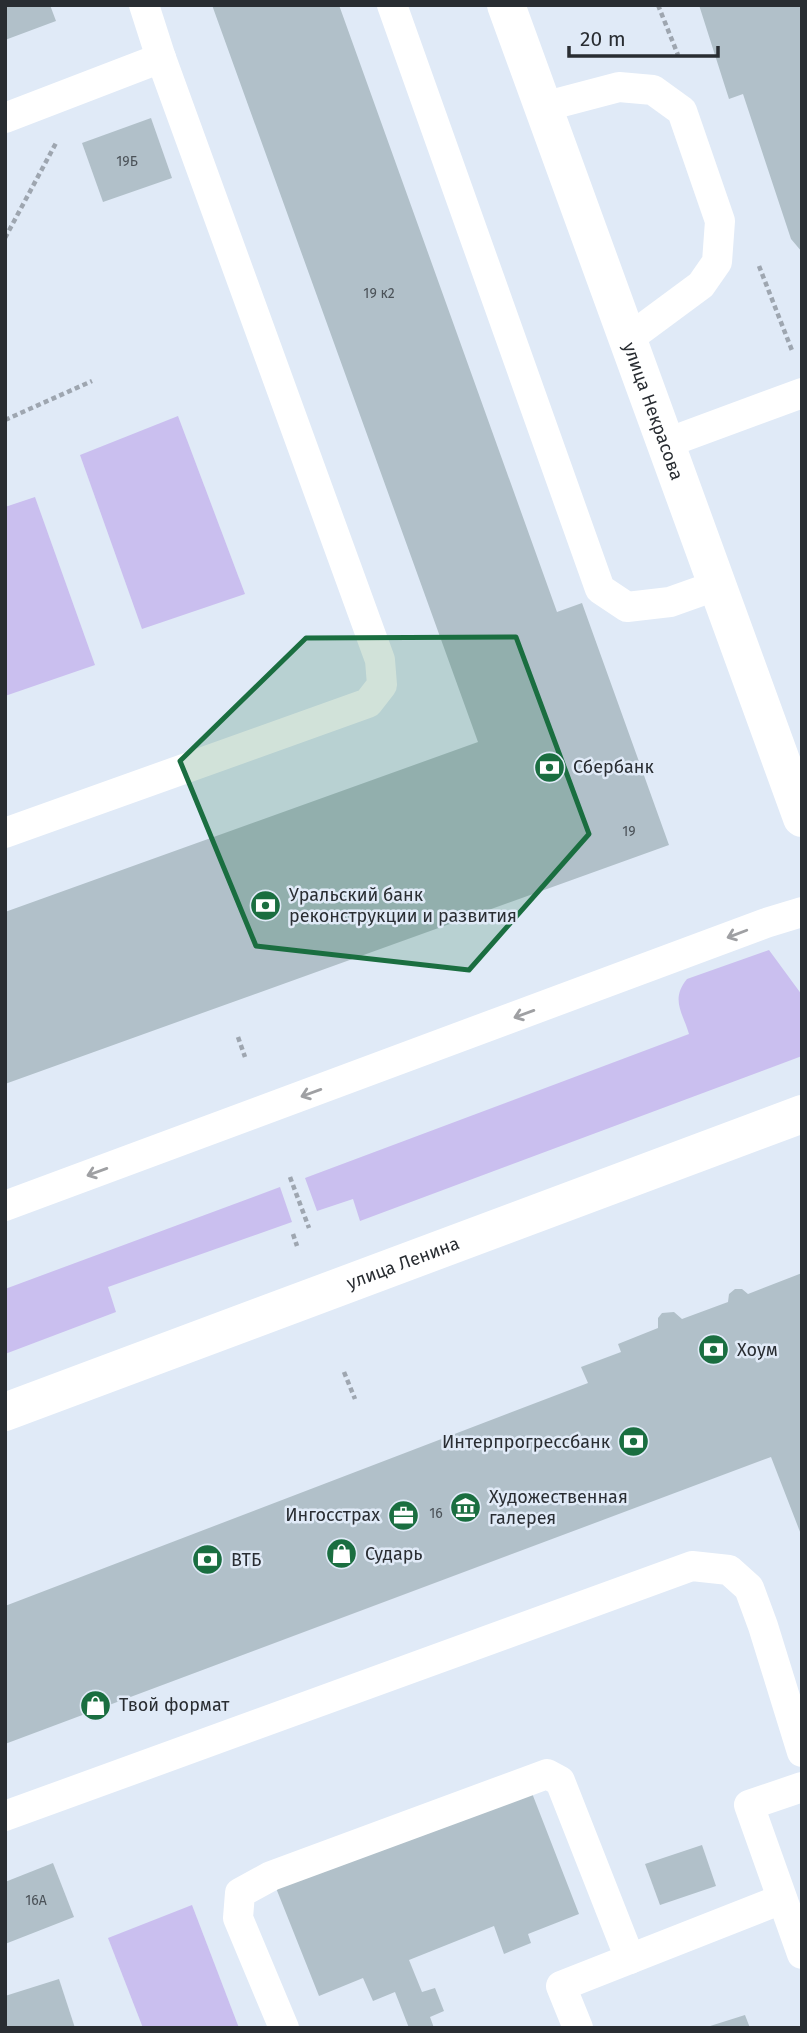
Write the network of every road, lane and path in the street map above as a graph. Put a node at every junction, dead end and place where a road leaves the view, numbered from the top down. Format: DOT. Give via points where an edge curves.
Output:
graph roads {
  1 [pos="144,5"];
  2 [pos="392,5"];
  3 [pos="506,5"];
  4 [pos="161,58"];
  5 [pos="87,86"];
  6 [pos="544,107"];
  7 [pos="5,118"];
  8 [pos="5,238"];
  9 [pos="628,339"];
  10 [pos="92,380"];
  11 [pos="802,393"];
  12 [pos="5,420"];
  13 [pos="664,444"];
  14 [pos="715,586"];
  15 [pos="802,818"];
  16 [pos="5,833"];
  17 [pos="802,912"];
  18 [pos="237,1037"];
  19 [pos="245,1057"];
  20 [pos="802,1114"];
  21 [pos="290,1177"];
  22 [pos="5,1206"];
  23 [pos="309,1228"];
  24 [pos="293,1234"];
  25 [pos="297,1246"];
  26 [pos="344,1372"];
  27 [pos="355,1399"];
  28 [pos="5,1412"];
  29 [pos="802,1752"];
  30 [pos="802,1787"];
  31 [pos="5,1816"];
  32 [pos="782,1899"];
  33 [pos="802,1954"];
  34 [pos="630,1959"];
  35 [pos="284,2028"];
  36 [pos="578,2028"];
  1 -- 4 [label="lane"];
  2 -- 14 [label="lane" via="600,589 627,607 670,602"];
  3 -- 6 [label="street, улица Некрасова"];
  4 -- 5 [label="lane"];
  4 -- 16 [label="lane" via="380,660 382,685 369,703"];
  5 -- 7 [label="lane"];
  5 -- 8 [label="path"];
  6 -- 9 [label="street, улица Некрасова"];
  6 -- 9 [label="lane" via="619,88 653,90 682,111 720,221 718,262 701,285"];
  9 -- 13 [label="street, улица Некрасова"];
  10 -- 12 [label="path"];
  11 -- 13 [label="lane"];
  13 -- 14 [label="street, улица Некрасова"];
  14 -- 15 [label="street, улица Некрасова"];
  17 -- 22 [label="lane, one-way"];
  18 -- 19 [label="path"];
  20 -- 28 [label="street, улица Ленина"];
  21 -- 23 [label="path"];
  24 -- 25 [label="path"];
  26 -- 27 [label="path"];
  29 -- 31 [label="lane" via="749,1588 729,1570 692,1566"];
  30 -- 32 [label="lane" via="749,1805"];
  32 -- 33 [label="lane"];
  32 -- 34 [label="lane"];
  34 -- 35 [label="lane" via="560,1781 547,1774 271,1876 240,1893 238,1918"];
  34 -- 36 [label="lane" via="561,1986"];
}
